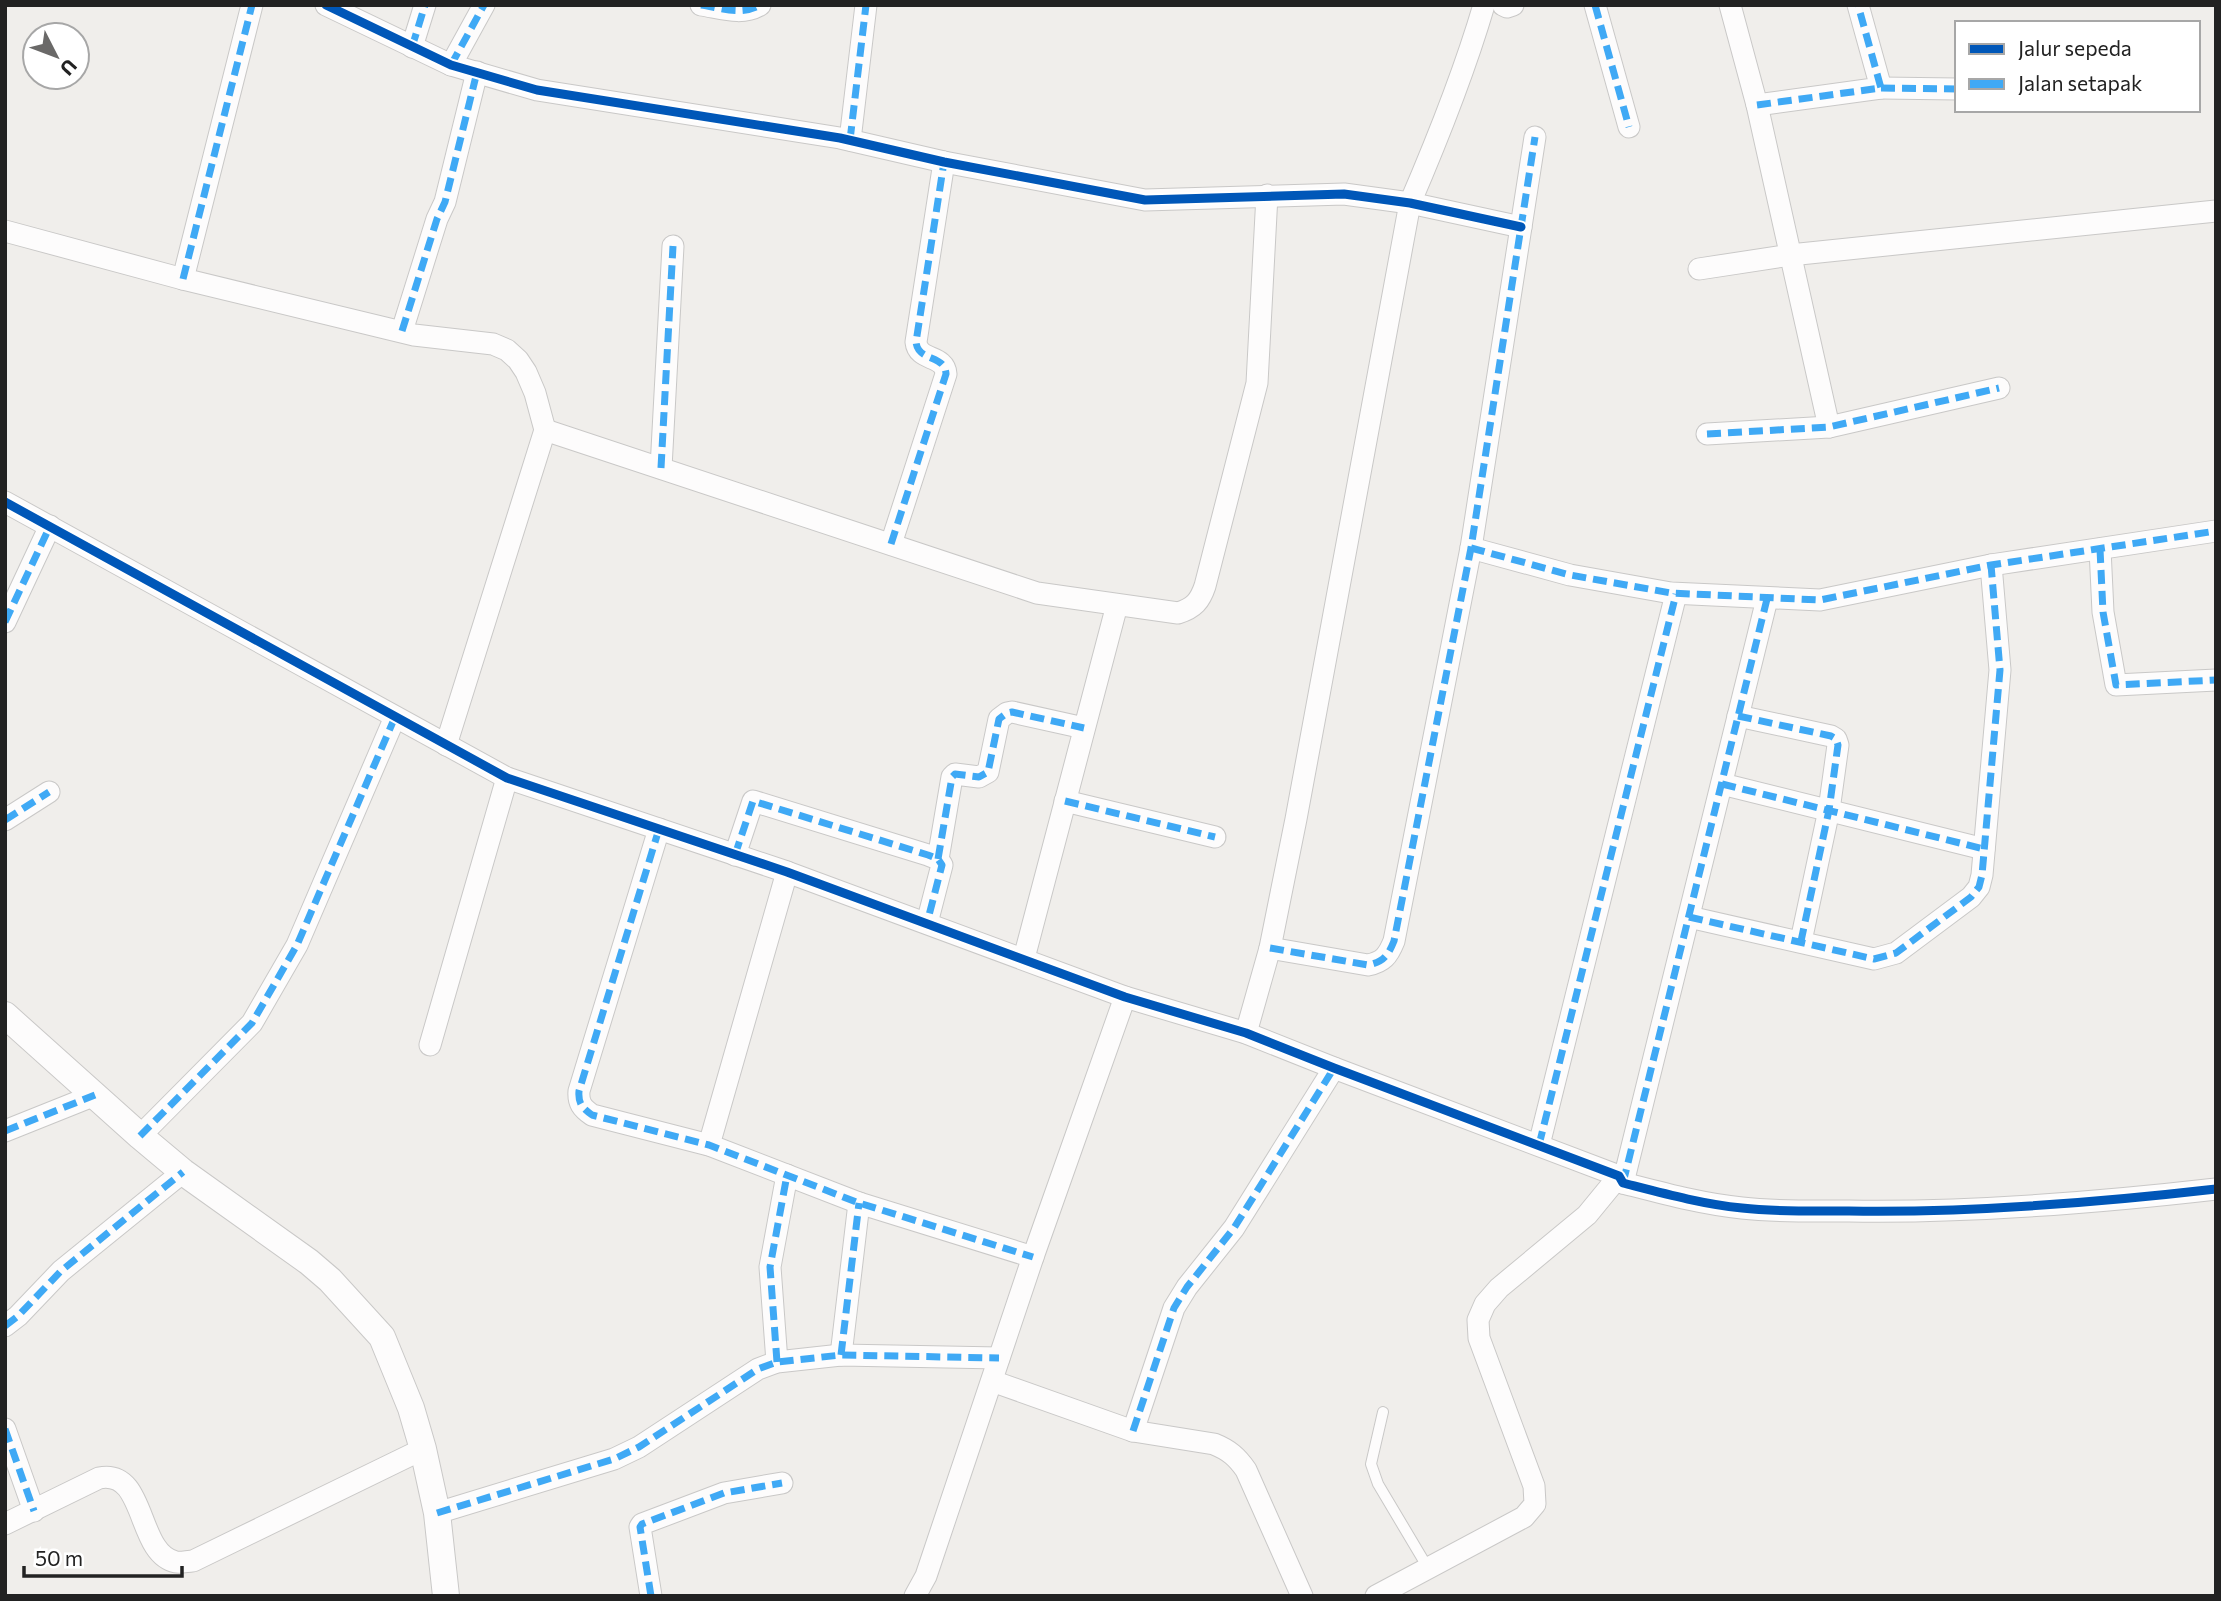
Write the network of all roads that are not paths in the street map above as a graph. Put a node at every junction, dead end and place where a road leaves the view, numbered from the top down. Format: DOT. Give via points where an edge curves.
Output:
graph roads {
  1 [pos="252,5"];
  2 [pos="326,5"];
  3 [pos="425,5"];
  4 [pos="484,5"];
  5 [pos="701,5"];
  6 [pos="760,5"];
  7 [pos="866,5"];
  8 [pos="1484,5"];
  9 [pos="1503,5"];
  10 [pos="1513,5"];
  11 [pos="1595,5"];
  12 [pos="1730,5"];
  13 [pos="1858,5"];
  14 [pos="412,47"];
  15 [pos="451,65"];
  16 [pos="477,72"];
  17 [pos="1881,88"];
  18 [pos="1955,89"];
  19 [pos="1757,105"];
  20 [pos="1629,127"];
  21 [pos="1535,137"];
  22 [pos="849,140"];
  23 [pos="944,162"];
  24 [pos="1267,195"];
  25 [pos="1410,203"];
  26 [pos="2216,211"];
  27 [pos="1521,227"];
  28 [pos="5,231"];
  29 [pos="673,246"];
  30 [pos="1790,255"];
  31 [pos="1699,270"];
  32 [pos="183,279"];
  33 [pos="402,331"];
  34 [pos="1999,388"];
  35 [pos="1829,427"];
  36 [pos="545,430"];
  37 [pos="1707,434"];
  38 [pos="661,468"];
  39 [pos="5,502"];
  40 [pos="50,526"];
  41 [pos="2216,531"];
  42 [pos="891,544"];
  43 [pos="1471,548"];
  44 [pos="2100,549"];
  45 [pos="1991,565"];
  46 [pos="1676,594"];
  47 [pos="1767,599"];
  48 [pos="1116,605"];
  49 [pos="5,622"];
  50 [pos="2216,680"];
  51 [pos="1738,716"];
  52 [pos="395,717"];
  53 [pos="1084,728"];
  54 [pos="446,745"];
  55 [pos="508,778"];
  56 [pos="1722,784"];
  57 [pos="49,792"];
  58 [pos="1065,801"];
  59 [pos="1829,810"];
  60 [pos="5,820"];
  61 [pos="659,829"];
  62 [pos="1215,837"];
  63 [pos="1984,849"];
  64 [pos="735,855"];
  65 [pos="939,859"];
  66 [pos="787,872"];
  67 [pos="1689,917"];
  68 [pos="927,923"];
  69 [pos="1801,941"];
  70 [pos="1270,948"];
  71 [pos="1024,958"];
  72 [pos="1125,997"];
  73 [pos="5,1016"];
  74 [pos="1247,1033"];
  75 [pos="430,1045"];
  76 [pos="1334,1069"];
  77 [pos="95,1095"];
  78 [pos="5,1130"];
  79 [pos="140,1136"];
  80 [pos="709,1145"];
  81 [pos="1539,1145"];
  82 [pos="183,1171"];
  83 [pos="788,1175"];
  84 [pos="1621,1179"];
  85 [pos="2216,1189"];
  86 [pos="859,1203"];
  87 [pos="1033,1257"];
  88 [pos="5,1326"];
  89 [pos="841,1355"];
  90 [pos="999,1358"];
  91 [pos="777,1362"];
  92 [pos="992,1381"];
  93 [pos="1383,1412"];
  94 [pos="5,1429"];
  95 [pos="1133,1431"];
  96 [pos="423,1449"];
  97 [pos="782,1483"];
  98 [pos="34,1511"];
  99 [pos="437,1513"];
  100 [pos="5,1524"];
  101 [pos="1428,1569"];
  102 [pos="446,1596"];
  103 [pos="651,1596"];
  104 [pos="915,1596"];
  105 [pos="1302,1596"];
  106 [pos="1376,1596"];
  1 -- 32 [label="street"];
  2 -- 14 [label="street"];
  3 -- 14 [label="street"];
  4 -- 15 [label="street"];
  5 -- 6 [label="street" via="741,12"];
  7 -- 22 [label="street"];
  8 -- 25 [label="street" via="1451,105"];
  9 -- 10 [label="street"];
  11 -- 20 [label="street"];
  12 -- 19 [label="street"];
  13 -- 17 [label="street"];
  14 -- 15 [label="street"];
  15 -- 16 [label="street"];
  16 -- 22 [label="street" via="537,90"];
  16 -- 33 [label="street" via="444,202"];
  17 -- 18 [label="street"];
  17 -- 19 [label="street"];
  19 -- 30 [label="street"];
  21 -- 27 [label="street"];
  22 -- 23 [label="street"];
  23 -- 24 [label="street" via="1145,200"];
  23 -- 42 [label="street" via="916,348 942,362 946,374"];
  24 -- 25 [label="street" via="1344,194"];
  24 -- 48 [label="street" via="1257,383 1200,599 1178,613"];
  25 -- 27 [label="street"];
  25 -- 70 [label="street"];
  26 -- 30 [label="street"];
  27 -- 43 [label="street"];
  28 -- 32 [label="street"];
  29 -- 38 [label="street"];
  30 -- 31 [label="street"];
  30 -- 35 [label="street"];
  32 -- 33 [label="street"];
  33 -- 36 [label="street" via="507,349 526,372"];
  34 -- 35 [label="street"];
  35 -- 37 [label="street"];
  36 -- 38 [label="street"];
  36 -- 54 [label="street"];
  38 -- 42 [label="street"];
  39 -- 40 [label="street"];
  40 -- 49 [label="street"];
  40 -- 52 [label="street"];
  41 -- 44 [label="street"];
  42 -- 48 [label="street" via="1037,593"];
  43 -- 46 [label="street" via="1570,575"];
  43 -- 70 [label="street" via="1389,954 1368,965"];
  44 -- 45 [label="street"];
  44 -- 50 [label="street" via="2103,612 2116,685"];
  45 -- 47 [label="street" via="1830,599"];
  45 -- 63 [label="street" via="2000,670"];
  46 -- 47 [label="street"];
  46 -- 81 [label="street"];
  47 -- 51 [label="street"];
  48 -- 53 [label="street"];
  51 -- 56 [label="street"];
  51 -- 59 [label="street" via="1836,739"];
  52 -- 54 [label="street"];
  52 -- 79 [label="street" via="297,945 266,1002 252,1023"];
  53 -- 58 [label="street"];
  53 -- 65 [label="street" via="1012,712 1003,715 988,772 979,777 952,777"];
  54 -- 55 [label="street"];
  55 -- 61 [label="street"];
  55 -- 75 [label="street"];
  56 -- 59 [label="street"];
  56 -- 67 [label="street"];
  57 -- 60 [label="street"];
  58 -- 62 [label="street"];
  58 -- 71 [label="street"];
  59 -- 63 [label="street"];
  59 -- 69 [label="street"];
  61 -- 64 [label="street"];
  61 -- 80 [label="street" via="578,1101 592,1115"];
  63 -- 69 [label="street" via="1979,887 1971,897 1896,953 1874,958"];
  64 -- 65 [label="street" via="753,802"];
  64 -- 66 [label="street"];
  65 -- 68 [label="street" via="941,871"];
  66 -- 68 [label="street"];
  66 -- 80 [label="street"];
  67 -- 69 [label="street"];
  67 -- 84 [label="street"];
  68 -- 71 [label="street"];
  70 -- 74 [label="street"];
  71 -- 72 [label="street"];
  72 -- 74 [label="street"];
  72 -- 87 [label="street"];
  73 -- 77 [label="street"];
  74 -- 76 [label="street"];
  76 -- 81 [label="street"];
  76 -- 95 [label="street" via="1234,1228 1174,1308"];
  77 -- 78 [label="street"];
  77 -- 79 [label="street"];
  79 -- 82 [label="street"];
  80 -- 83 [label="street"];
  81 -- 84 [label="street"];
  82 -- 88 [label="street" via="61,1271"];
  82 -- 96 [label="street" via="309,1262 382,1337"];
  83 -- 86 [label="street"];
  83 -- 91 [label="street" via="769,1267"];
  84 -- 85 [label="street" via="1687,1200 1743,1208 1911,1212 2015,1208"];
  84 -- 101 [label="street" via="1587,1215 1499,1288 1478,1320 1479,1338 1534,1486 1535,1504 1524,1517"];
  86 -- 87 [label="street"];
  86 -- 89 [label="street"];
  87 -- 90 [label="street"];
  89 -- 90 [label="street"];
  89 -- 91 [label="street"];
  90 -- 92 [label="street"];
  91 -- 99 [label="street" via="758,1369 614,1460"];
  92 -- 95 [label="street"];
  92 -- 104 [label="street" via="926,1576"];
  93 -- 101 [label="lane" via="1371,1465"];
  94 -- 98 [label="street"];
  95 -- 105 [label="street" via="1214,1444 1237,1457"];
  96 -- 98 [label="street" via="193,1561 176,1562 158,1550 120,1478 99,1478"];
  96 -- 99 [label="street"];
  97 -- 103 [label="street" via="724,1493 642,1524"];
  98 -- 100 [label="street"];
  99 -- 102 [label="street"];
  101 -- 106 [label="street"];
}
